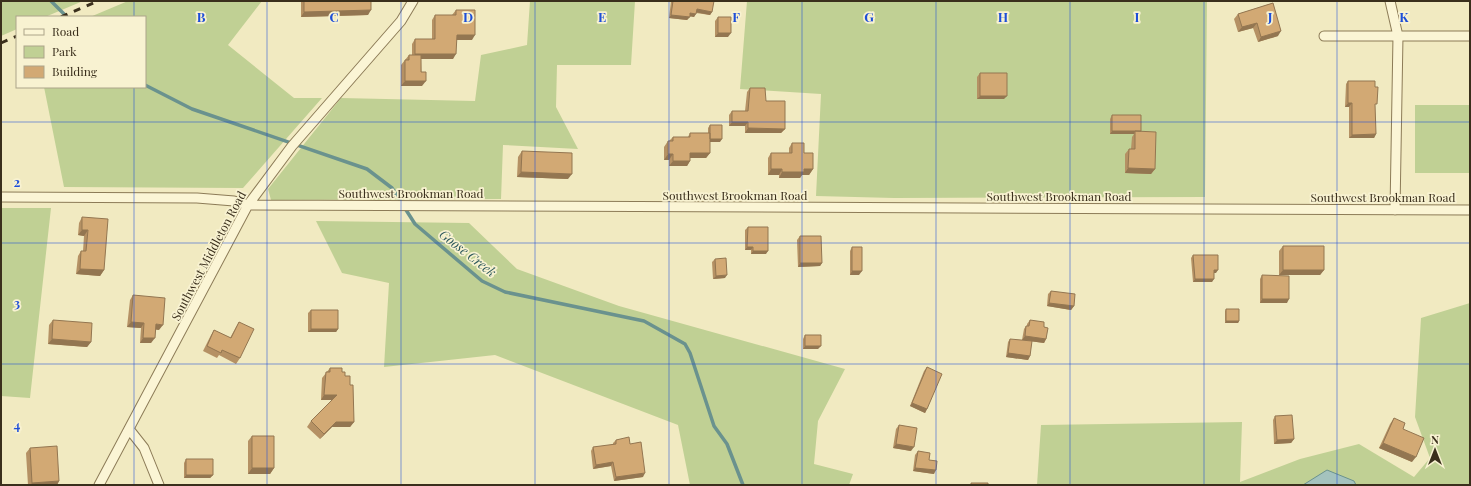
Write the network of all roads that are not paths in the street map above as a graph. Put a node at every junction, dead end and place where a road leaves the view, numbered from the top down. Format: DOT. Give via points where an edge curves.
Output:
graph roads {
  1 [pos="413,1"];
  2 [pos="1390,1"];
  3 [pos="1324,36"];
  4 [pos="1398,36"];
  5 [pos="1470,36"];
  6 [pos="1,197"];
  7 [pos="248,205"];
  8 [pos="1395,210"];
  9 [pos="1470,210"];
  10 [pos="129,429"];
  11 [pos="99,485"];
  12 [pos="159,485"];
  1 -- 7 [label="street, Southwest Middleton Road" via="401,21 292,146"];
  2 -- 4 [label="street"];
  3 -- 4 [label="street"];
  4 -- 5 [label="street"];
  4 -- 8 [label="street"];
  6 -- 7 [label="street, Southwest Brookman Road" via="197,198 234,201"];
  7 -- 8 [label="street, Southwest Brookman Road"];
  7 -- 10 [label="street, Southwest Middleton Road"];
  8 -- 9 [label="street, Southwest Brookman Road"];
  10 -- 11 [label="street, Southwest Middleton Road"];
  10 -- 12 [label="street" via="144,448"];
}
